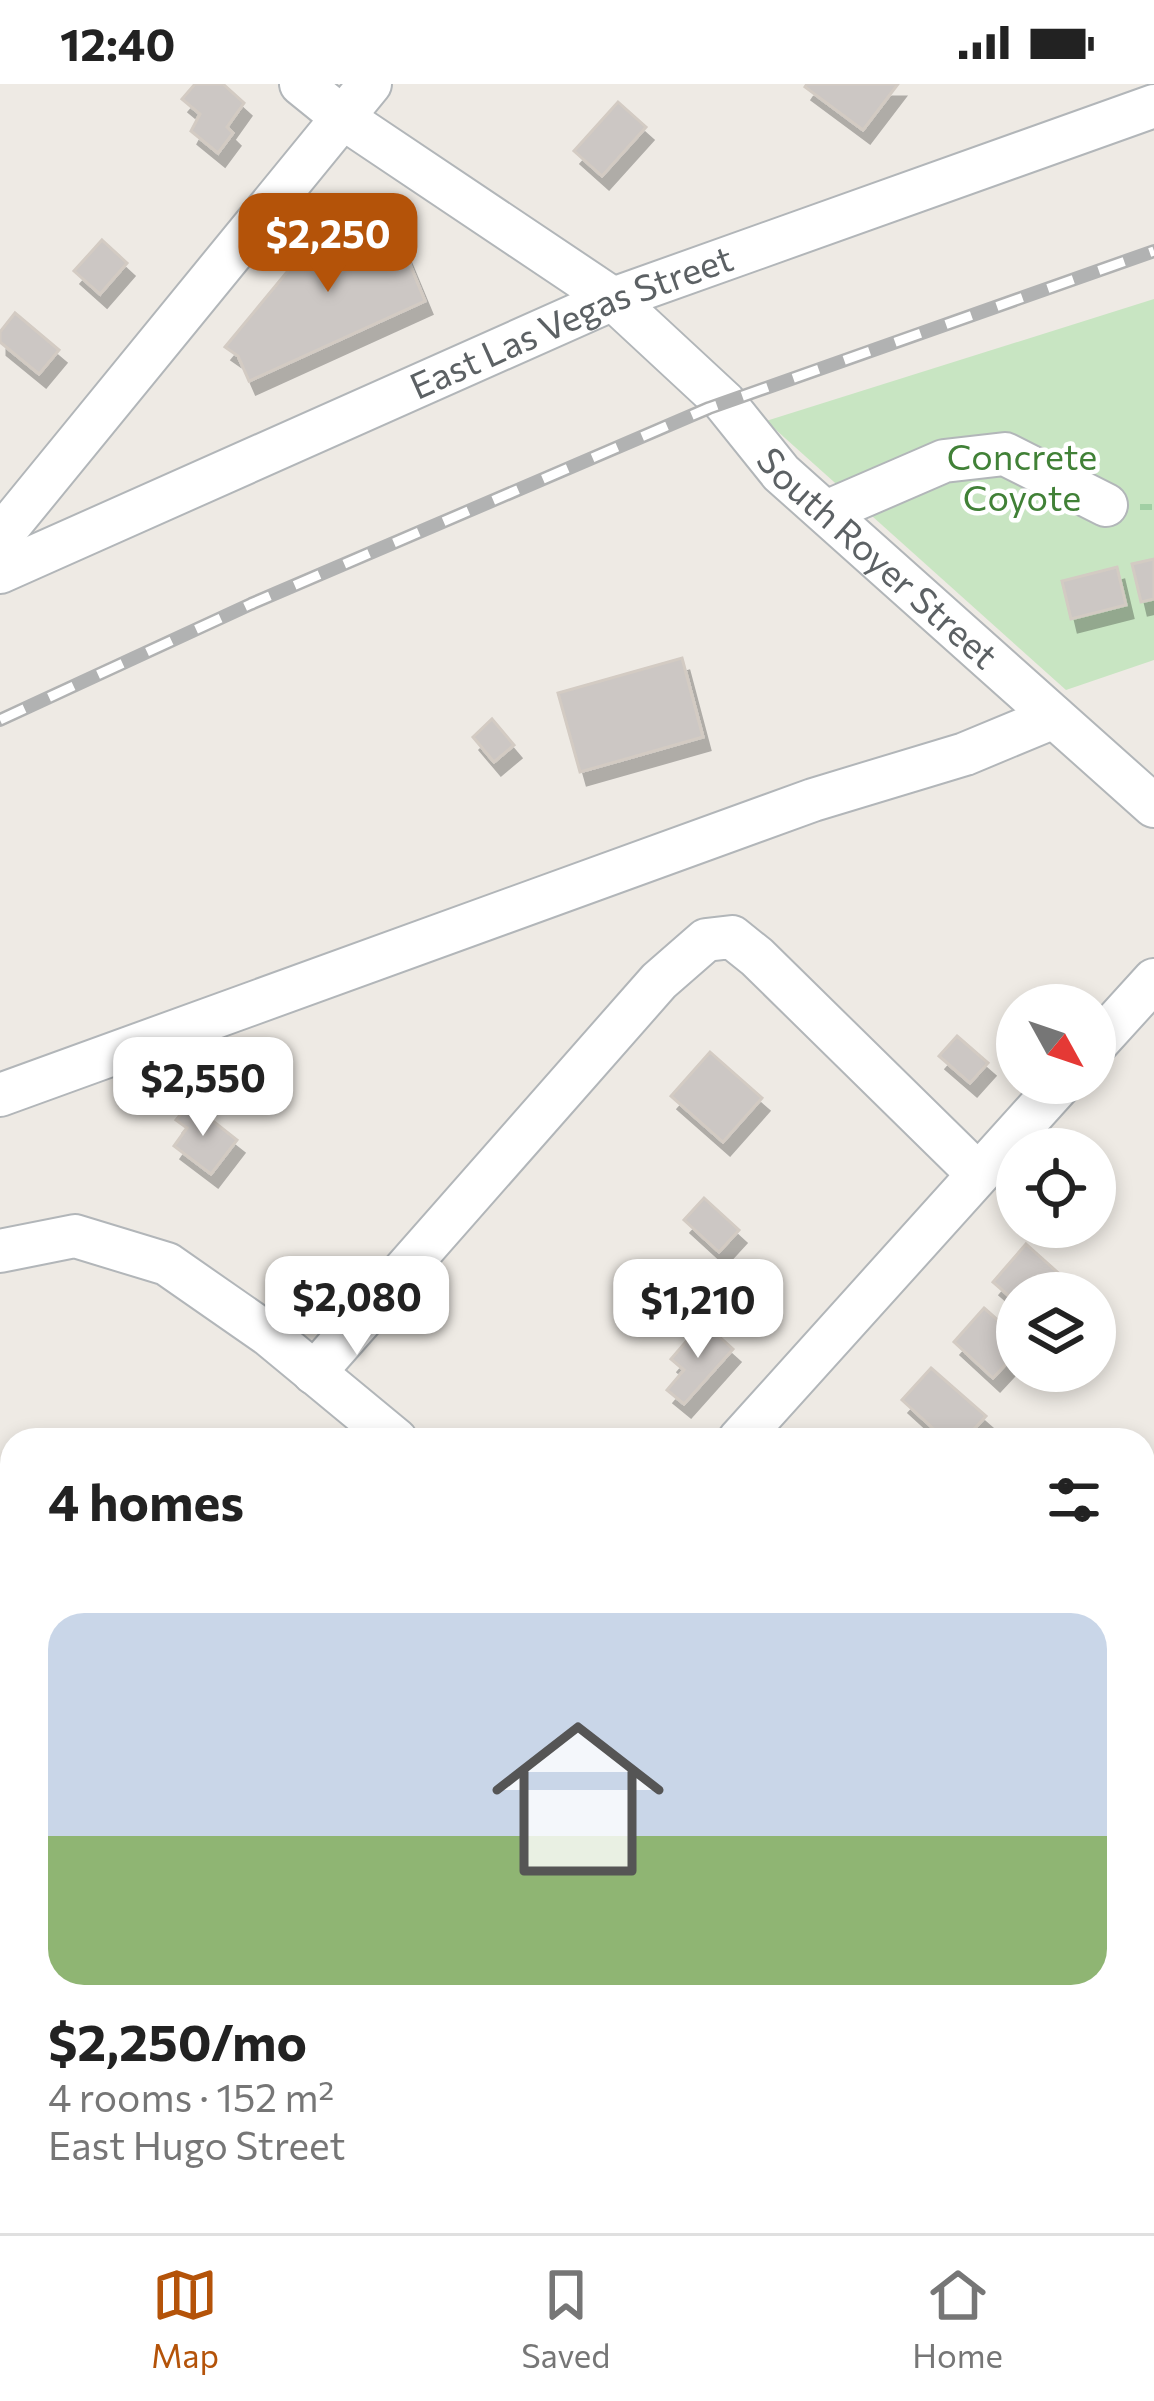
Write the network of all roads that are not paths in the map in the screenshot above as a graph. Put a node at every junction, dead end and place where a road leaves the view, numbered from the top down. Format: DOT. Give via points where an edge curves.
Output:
graph roads {
  1 [pos="301,84"];
  2 [pos="370,84"];
  3 [pos="1154,106"];
  4 [pos="343,118"];
  5 [pos="613,299"];
  6 [pos="1106,505"];
  7 [pos="826,512"];
  8 [pos="0,537"];
  9 [pos="0,572"];
  10 [pos="1054,717"];
  11 [pos="1154,806"];
  12 [pos="1154,980"];
  13 [pos="1116,1022"];
  14 [pos="0,1095"];
  15 [pos="1042,1104"];
  16 [pos="979,1174"];
  17 [pos="0,1251"];
  18 [pos="314,1373"];
  19 [pos="381,1428"];
  20 [pos="750,1428"];
  1 -- 4 [label="street, South Royer Street"];
  2 -- 4 [label="street"];
  3 -- 5 [label="street, East Las Vegas Street"];
  4 -- 5 [label="street, South Royer Street"];
  4 -- 8 [label="street"];
  5 -- 7 [label="street, South Royer Street"];
  5 -- 9 [label="street, East Las Vegas Street"];
  6 -- 7 [label="street" via="1005,454 944,461"];
  7 -- 10 [label="street, South Royer Street"];
  10 -- 11 [label="street, South Royer Street"];
  10 -- 14 [label="street"];
  12 -- 13 [label="street"];
  15 -- 16 [label="street"];
  16 -- 18 [label="street" via="757,957 732,937 706,940 659,981"];
  16 -- 20 [label="street"];
  17 -- 18 [label="street" via="75,1236 167,1264"];
  18 -- 19 [label="street"];
}
